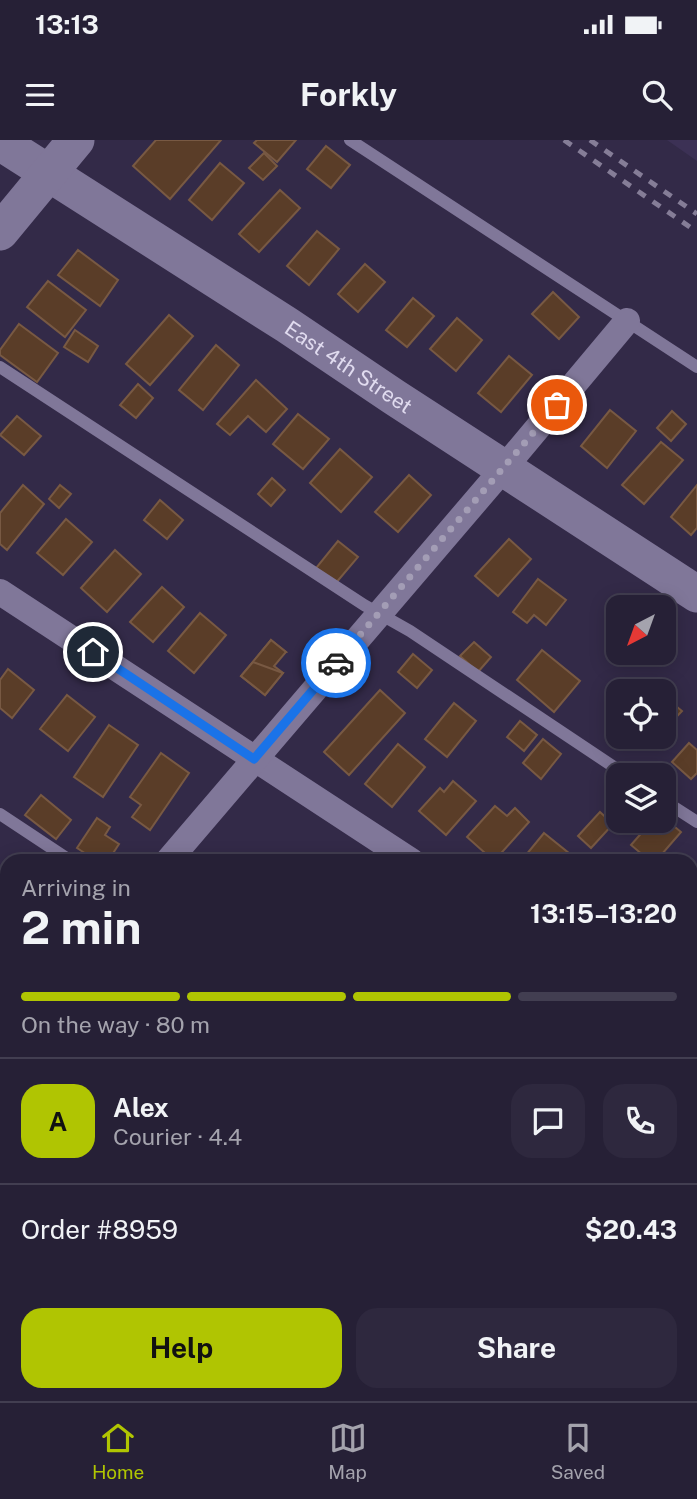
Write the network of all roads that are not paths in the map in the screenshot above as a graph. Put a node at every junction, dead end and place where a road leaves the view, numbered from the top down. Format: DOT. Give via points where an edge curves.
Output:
graph roads {
  1 [pos="76,140"];
  2 [pos="350,140"];
  3 [pos="0,142"];
  4 [pos="50,172"];
  5 [pos="0,232"];
  6 [pos="627,321"];
  7 [pos="0,367"];
  8 [pos="697,367"];
  9 [pos="504,468"];
  10 [pos="0,592"];
  11 [pos="697,594"];
  12 [pos="379,613"];
  13 [pos="254,759"];
  14 [pos="608,763"];
  15 [pos="676,808"];
  16 [pos="0,814"];
  17 [pos="697,822"];
  18 [pos="60,854"];
  19 [pos="174,854"];
  20 [pos="400,854"];
  1 -- 4 [label="street"];
  2 -- 6 [label="lane"];
  3 -- 4 [label="street, East 4th Street"];
  4 -- 5 [label="street"];
  4 -- 9 [label="street, East 4th Street"];
  6 -- 8 [label="lane"];
  6 -- 9 [label="street"];
  7 -- 12 [label="lane"];
  9 -- 11 [label="street, East 4th Street"];
  9 -- 12 [label="street"];
  10 -- 13 [label="street"];
  12 -- 13 [label="street"];
  12 -- 14 [label="lane"];
  13 -- 19 [label="street"];
  13 -- 20 [label="street"];
  15 -- 17 [label="lane"];
  16 -- 18 [label="lane"];
}
